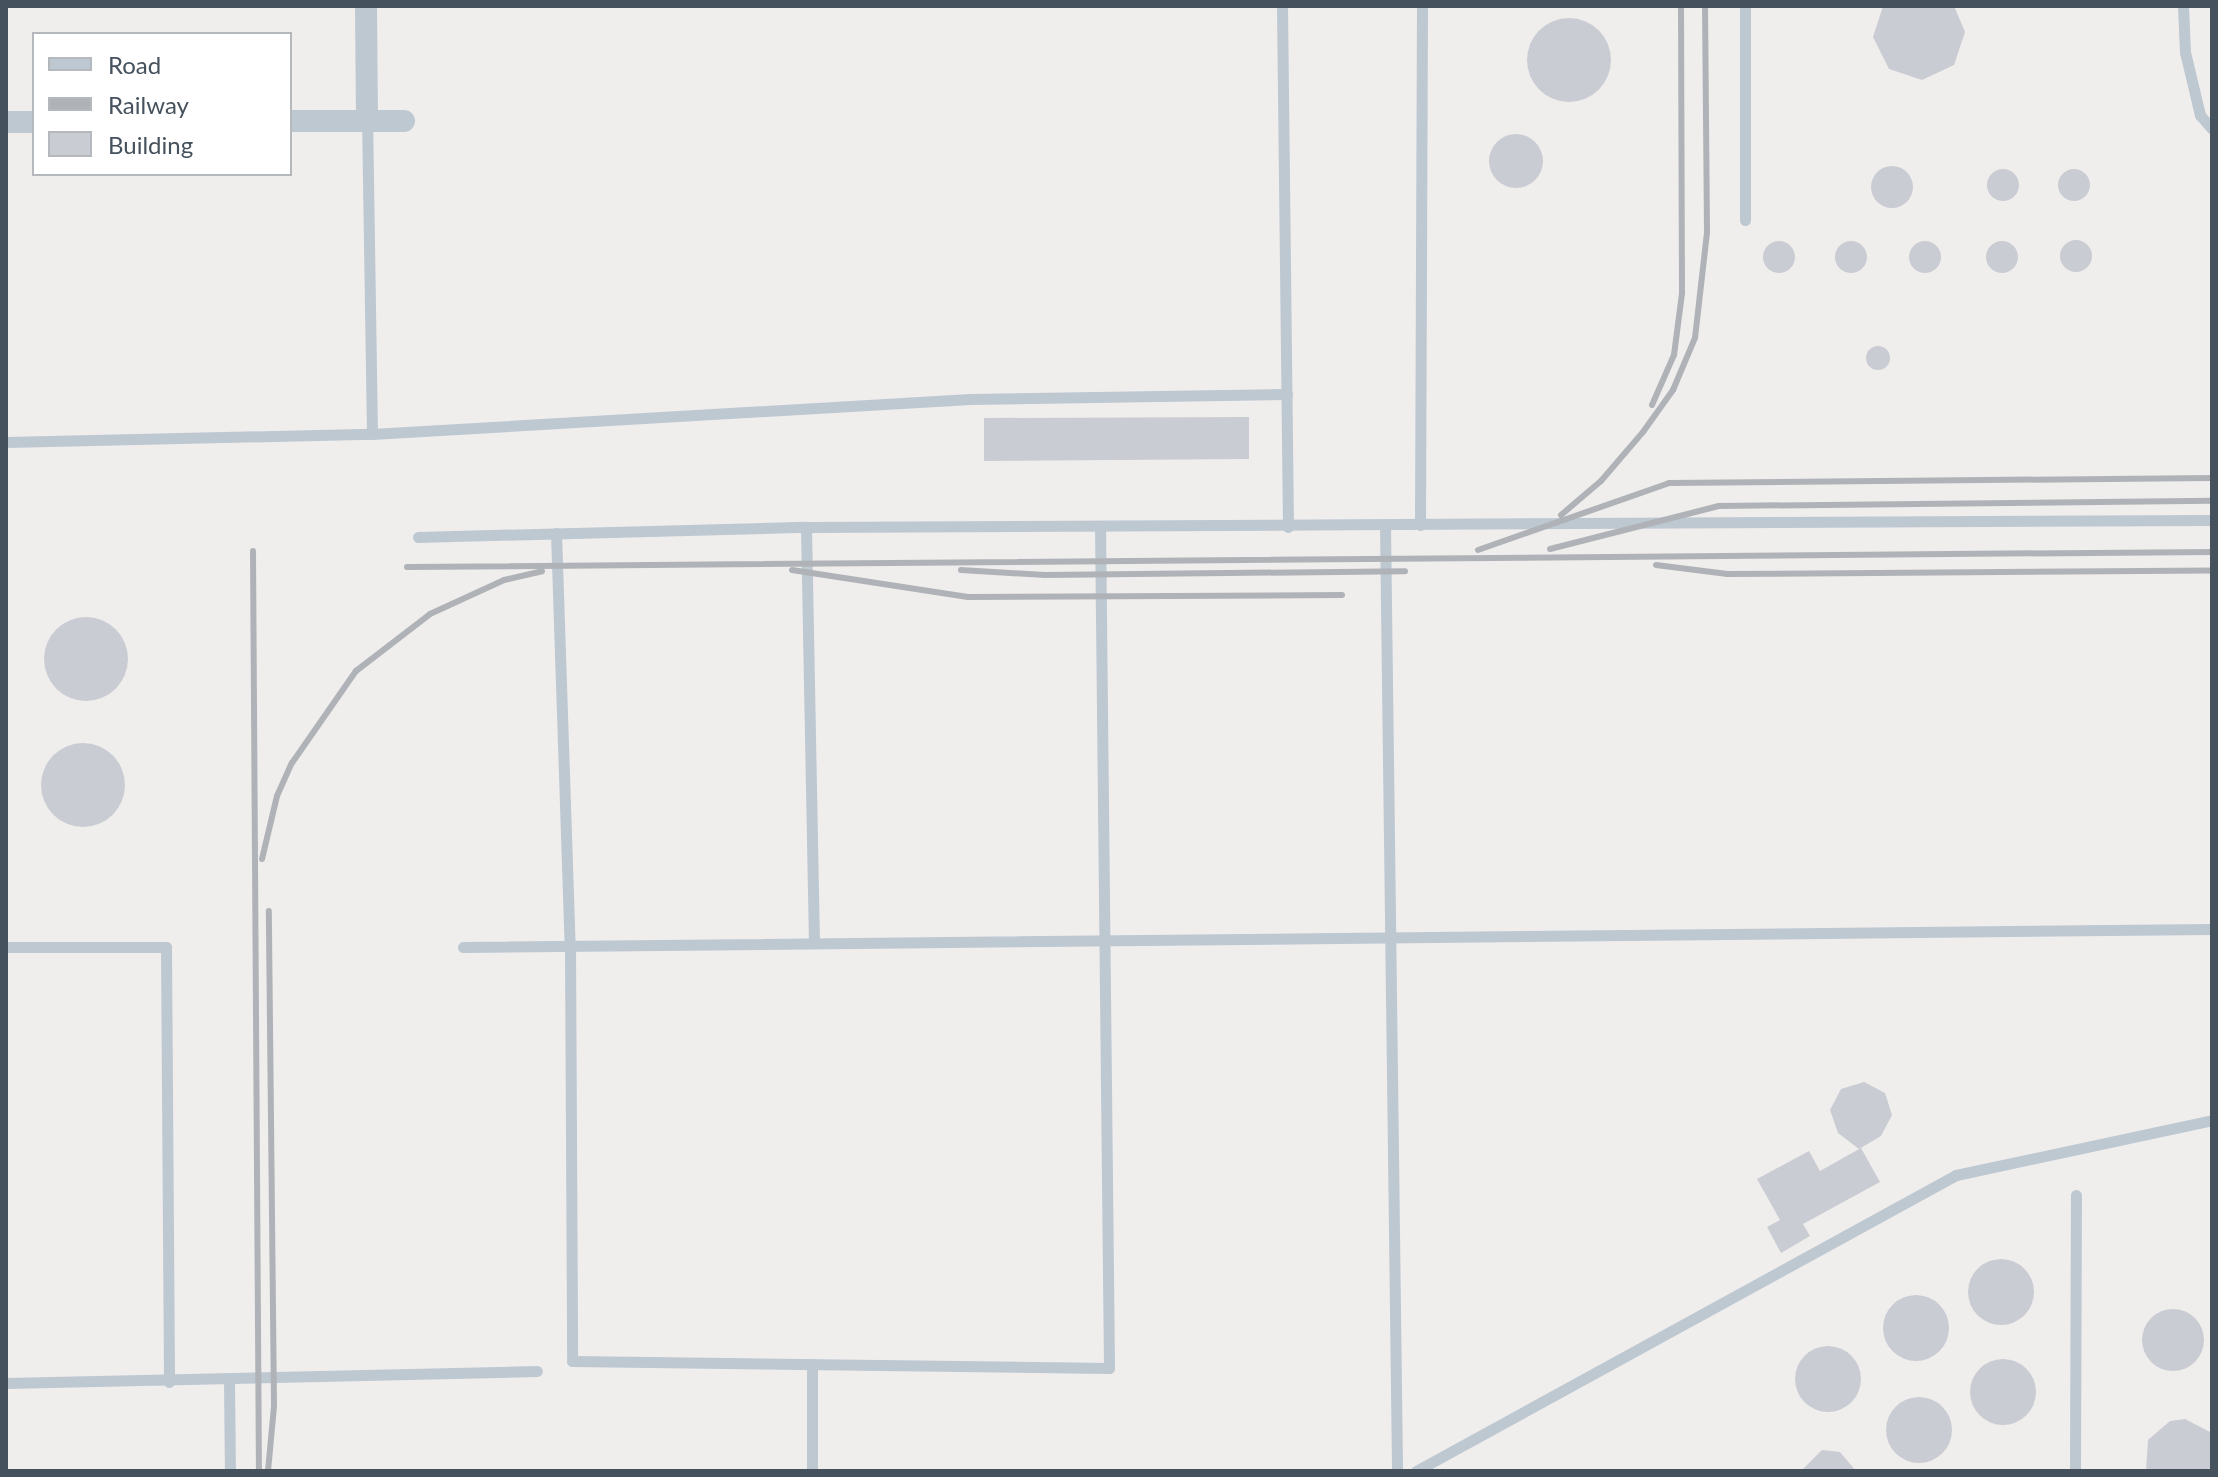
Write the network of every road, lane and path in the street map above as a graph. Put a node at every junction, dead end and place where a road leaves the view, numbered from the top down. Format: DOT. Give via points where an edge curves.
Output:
graph roads {
  1 [pos="366,6"];
  2 [pos="1282,6"];
  3 [pos="1422,6"];
  4 [pos="1745,6"];
  5 [pos="2183,6"];
  6 [pos="292,121"];
  7 [pos="367,121"];
  8 [pos="404,121"];
  9 [pos="6,122"];
  10 [pos="32,122"];
  11 [pos="2212,129"];
  12 [pos="1745,220"];
  13 [pos="1287,394"];
  14 [pos="372,434"];
  15 [pos="6,442"];
  16 [pos="2212,520"];
  17 [pos="1385,525"];
  18 [pos="1420,525"];
  19 [pos="806,527"];
  20 [pos="1100,527"];
  21 [pos="1288,527"];
  22 [pos="556,533"];
  23 [pos="418,537"];
  24 [pos="2212,929"];
  25 [pos="1394,938"];
  26 [pos="1104,941"];
  27 [pos="814,943"];
  28 [pos="570,946"];
  29 [pos="6,947"];
  30 [pos="463,947"];
  31 [pos="2212,1120"];
  32 [pos="2076,1195"];
  33 [pos="812,1364"];
  34 [pos="537,1371"];
  35 [pos="229,1381"];
  36 [pos="169,1382"];
  37 [pos="6,1383"];
  38 [pos="230,1471"];
  39 [pos="812,1471"];
  40 [pos="1397,1471"];
  41 [pos="1416,1471"];
  42 [pos="2075,1471"];
  1 -- 7 [label="street"];
  2 -- 13 [label="lane"];
  3 -- 18 [label="lane"];
  4 -- 12 [label="lane"];
  5 -- 11 [label="lane" via="2194,90 2200,115"];
  6 -- 7 [label="street"];
  7 -- 8 [label="street"];
  7 -- 14 [label="lane"];
  9 -- 10 [label="street"];
  13 -- 14 [label="lane" via="970,399"];
  13 -- 21 [label="lane"];
  14 -- 15 [label="lane"];
  16 -- 18 [label="lane"];
  17 -- 18 [label="lane"];
  17 -- 21 [label="lane"];
  17 -- 25 [label="lane"];
  19 -- 20 [label="lane"];
  19 -- 22 [label="lane"];
  19 -- 27 [label="lane"];
  20 -- 21 [label="lane"];
  20 -- 26 [label="lane"];
  22 -- 23 [label="lane"];
  22 -- 28 [label="lane"];
  24 -- 25 [label="lane"];
  25 -- 26 [label="lane"];
  25 -- 40 [label="lane"];
  26 -- 27 [label="lane"];
  26 -- 33 [label="lane" via="1109,1368"];
  27 -- 28 [label="lane"];
  28 -- 30 [label="lane"];
  28 -- 33 [label="lane" via="572,1361"];
  29 -- 36 [label="lane" via="166,947"];
  31 -- 41 [label="lane" via="1956,1175"];
  32 -- 42 [label="lane"];
  33 -- 39 [label="lane"];
  34 -- 35 [label="lane"];
  35 -- 36 [label="lane"];
  35 -- 38 [label="lane"];
  36 -- 37 [label="lane"];
}
